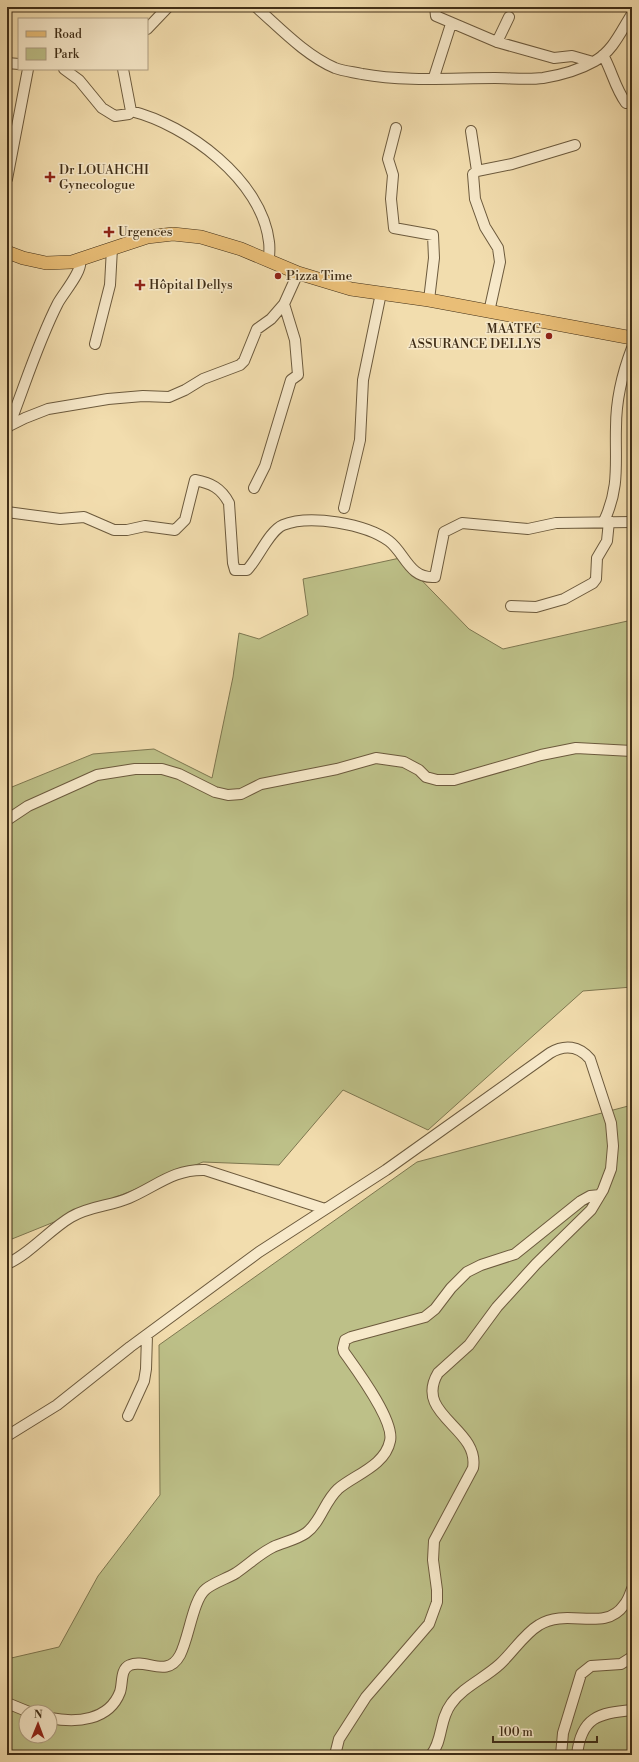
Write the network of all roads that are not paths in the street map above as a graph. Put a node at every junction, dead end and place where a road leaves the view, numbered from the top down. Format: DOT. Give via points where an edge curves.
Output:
graph roads {
  1 [pos="168,7"];
  2 [pos="256,7"];
  3 [pos="435,7"];
  4 [pos="632,14"];
  5 [pos="509,16"];
  6 [pos="451,24"];
  7 [pos="148,28"];
  8 [pos="497,42"];
  9 [pos="603,55"];
  10 [pos="7,62"];
  11 [pos="593,62"];
  12 [pos="18,64"];
  13 [pos="28,70"];
  14 [pos="65,70"];
  15 [pos="123,70"];
  16 [pos="434,77"];
  17 [pos="626,102"];
  18 [pos="131,111"];
  19 [pos="396,128"];
  20 [pos="471,131"];
  21 [pos="575,145"];
  22 [pos="477,170"];
  23 [pos="7,179"];
  24 [pos="112,248"];
  25 [pos="7,252"];
  26 [pos="80,260"];
  27 [pos="269,260"];
  28 [pos="298,273"];
  29 [pos="381,292"];
  30 [pos="429,300"];
  31 [pos="284,304"];
  32 [pos="489,312"];
  33 [pos="632,338"];
  34 [pos="95,344"];
  35 [pos="632,348"];
  36 [pos="8,427"];
  37 [pos="254,488"];
  38 [pos="344,508"];
  39 [pos="7,512"];
  40 [pos="606,521"];
  41 [pos="632,522"];
  42 [pos="511,606"];
  43 [pos="632,751"];
  44 [pos="7,820"];
  45 [pos="600,1195"];
  46 [pos="325,1209"];
  47 [pos="7,1264"];
  48 [pos="147,1335"];
  49 [pos="128,1416"];
  50 [pos="7,1436"];
  51 [pos="632,1589"];
  52 [pos="632,1657"];
  53 [pos="7,1702"];
  54 [pos="18,1707"];
  55 [pos="632,1710"];
  56 [pos="58,1719"];
  57 [pos="335,1755"];
  58 [pos="431,1755"];
  59 [pos="561,1755"];
  60 [pos="576,1755"];
  1 -- 7 [label="street"];
  2 -- 16 [label="street" via="309,52 336,68 403,79"];
  3 -- 6 [label="street" via="436,16"];
  4 -- 9 [label="street" via="616,42"];
  5 -- 8 [label="street"];
  6 -- 8 [label="street"];
  6 -- 16 [label="street"];
  8 -- 11 [label="street" via="554,58 572,56"];
  9 -- 11 [label="street"];
  9 -- 17 [label="street" via="611,69 617,90"];
  10 -- 12 [label="street"];
  11 -- 16 [label="street" via="567,73 542,78 520,80"];
  13 -- 23 [label="street"];
  14 -- 18 [label="street" via="79,80 102,108 116,116 129,114"];
  15 -- 18 [label="street"];
  18 -- 27 [label="street" via="149,116 198,142 236,174 262,217 269,241"];
  19 -- 30 [label="street" via="388,159 393,175 391,199 394,228 433,235 434,258"];
  20 -- 22 [label="street"];
  21 -- 22 [label="street" via="512,164"];
  22 -- 32 [label="street" via="473,174 475,199 485,227 498,248 500,262"];
  24 -- 26 [label="main road"];
  24 -- 27 [label="main road" via="147,237 173,234 201,238"];
  24 -- 34 [label="street" via="110,285"];
  25 -- 26 [label="main road" via="46,263"];
  26 -- 36 [label="street" via="80,268 58,302"];
  27 -- 28 [label="main road"];
  28 -- 29 [label="main road" via="351,289"];
  28 -- 31 [label="street"];
  29 -- 30 [label="main road"];
  29 -- 38 [label="street" via="363,380 360,440"];
  30 -- 32 [label="main road"];
  31 -- 36 [label="street" via="271,319 257,329 240,365 203,379 177,394 169,397 108,399 48,410"];
  31 -- 37 [label="street" via="295,340 298,375 291,380 265,466"];
  32 -- 33 [label="main road"];
  35 -- 40 [label="street" via="618,397 616,483"];
  39 -- 40 [label="street" via="60,519 84,517 114,530 145,526 175,530 185,520 195,480 207,482 218,488 229,503 235,570 247,570 282,525 306,521 362,528 376,534 391,542 409,567 429,577 435,577 444,532 462,522 528,529 556,523"];
  40 -- 41 [label="street"];
  40 -- 42 [label="street" via="607,541 597,558 596,580 593,583 564,599 536,607"];
  43 -- 44 [label="street" via="576,748 541,755 454,780 426,777 404,762 376,758 337,769 261,784 241,794 228,795 214,792 179,774 162,769 128,770 98,775 28,806"];
  45 -- 46 [label="street" via="610,1169 613,1146 611,1123 590,1060 575,1048 562,1047 533,1064 386,1170"];
  45 -- 56 [label="street" via="590,1196 581,1201 515,1254 467,1272 435,1309 425,1316 351,1336 345,1340 344,1352 371,1390 389,1427 390,1442 386,1451 367,1470 336,1491 326,1502 314,1525 305,1533 270,1549 205,1590 198,1600 182,1651 173,1663 158,1668 130,1665 124,1671 117,1697 109,1708 98,1715 79,1720"];
  45 -- 57 [label="street" via="591,1210 536,1264 497,1307 469,1345 438,1373 435,1379 432,1391 434,1403 472,1449 473,1468 434,1541 432,1560 437,1602 429,1624 366,1697 339,1739"];
  46 -- 47 [label="street" via="205,1170 190,1170 176,1174 128,1199 86,1210 72,1217"];
  46 -- 48 [label="street" via="259,1252"];
  48 -- 49 [label="street" via="144,1381"];
  48 -- 50 [label="street" via="57,1405"];
  51 -- 58 [label="street" via="625,1605 606,1618 599,1620 560,1617 549,1620 530,1632 498,1665 451,1704 443,1720 438,1744"];
  52 -- 59 [label="street" via="621,1664 591,1666 581,1674 563,1733"];
  53 -- 54 [label="street"];
  55 -- 60 [label="street" via="604,1713 591,1720 586,1726"];
}
